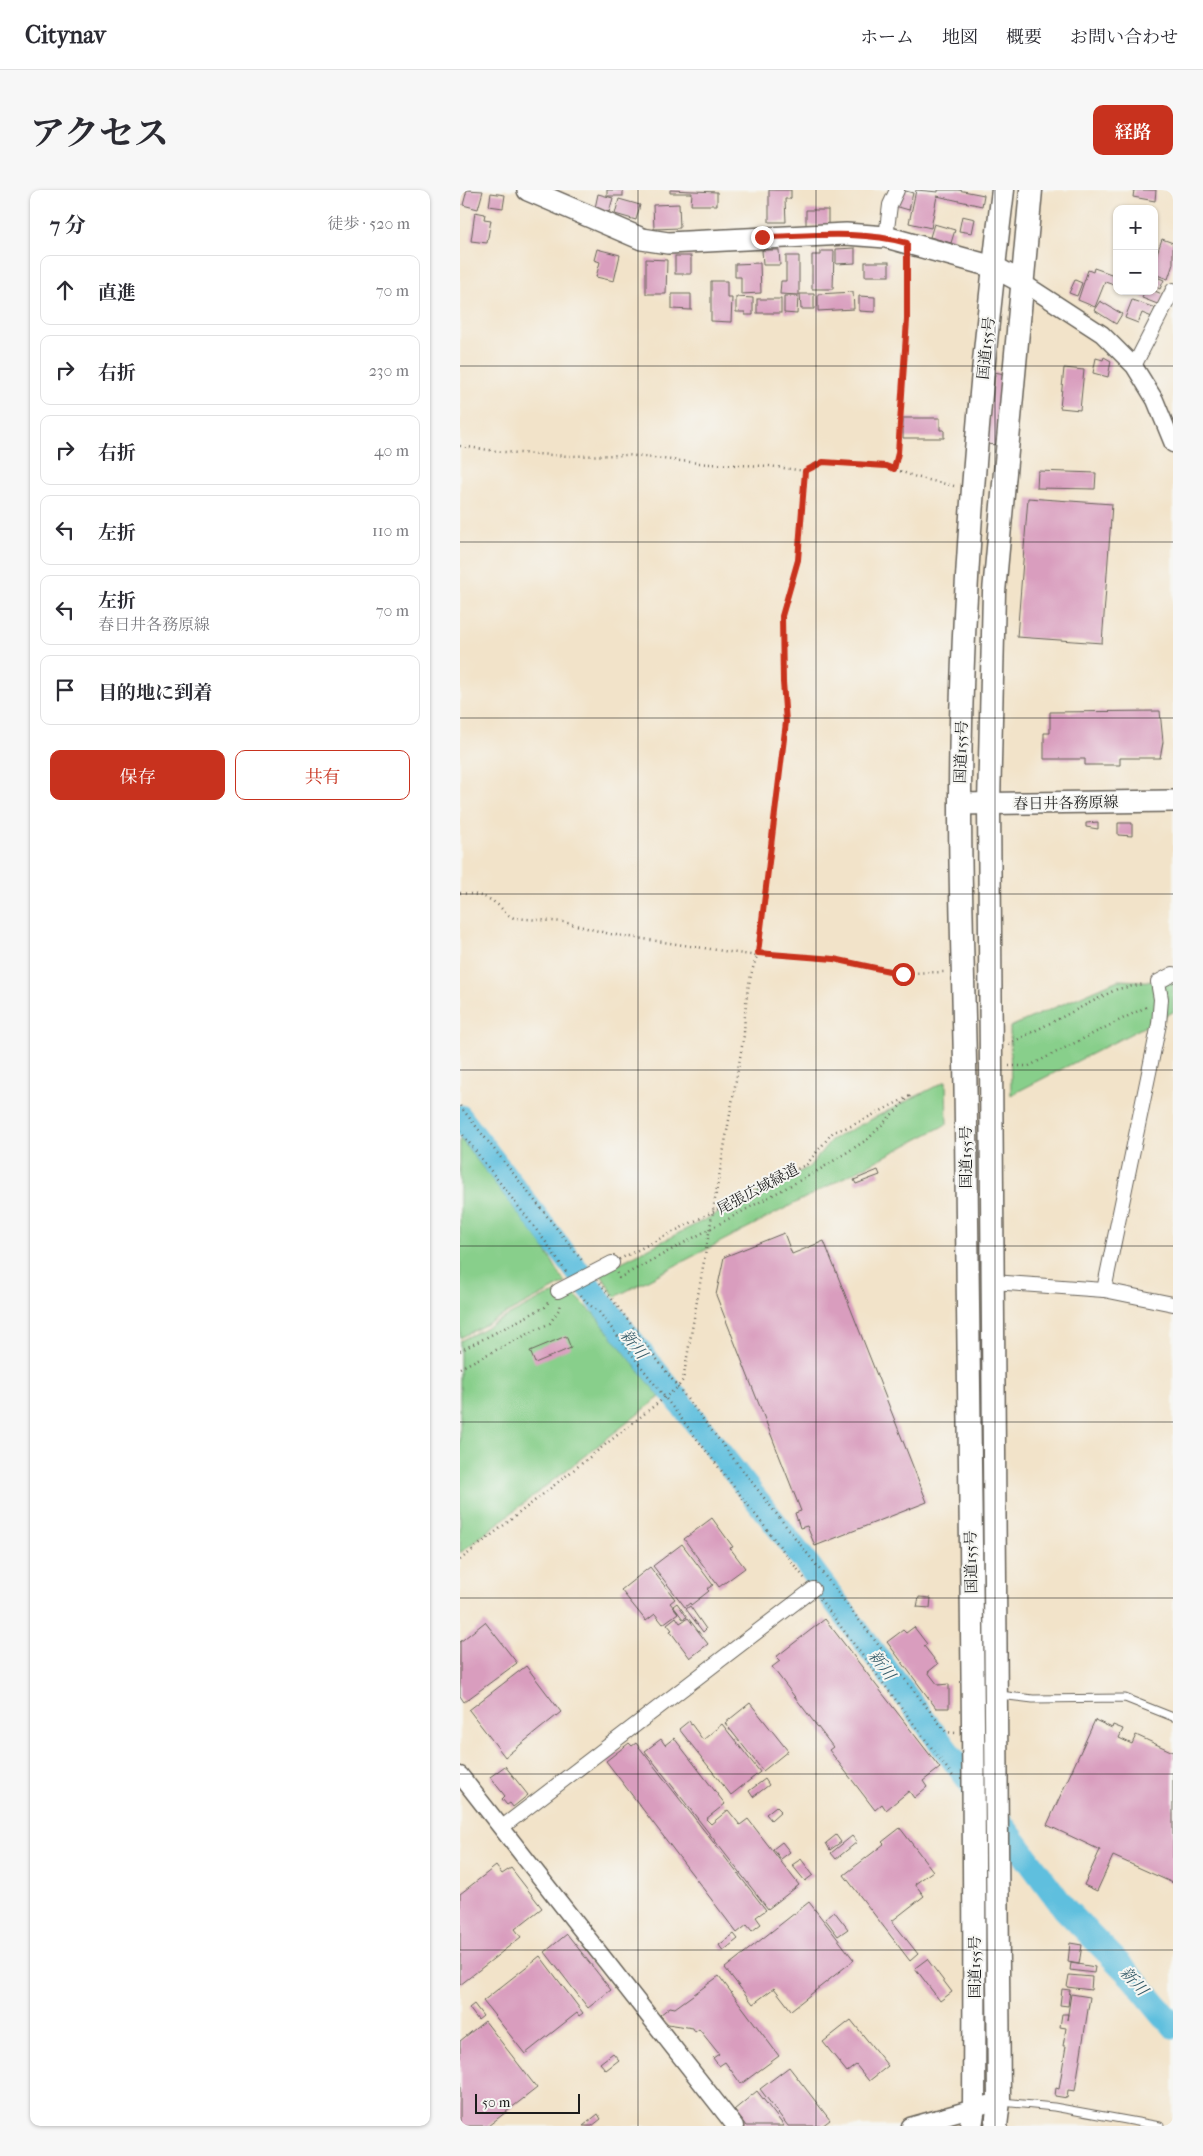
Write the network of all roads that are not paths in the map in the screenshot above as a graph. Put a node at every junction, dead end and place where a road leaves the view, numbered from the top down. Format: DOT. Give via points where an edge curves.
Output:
graph roads {
  1 [pos="528,190"];
  2 [pos="897,190"];
  3 [pos="1003,190"];
  4 [pos="1031,190"];
  5 [pos="886,237"];
  6 [pos="994,267"];
  7 [pos="1022,282"];
  8 [pos="1173,290"];
  9 [pos="1134,366"];
  10 [pos="1173,444"];
  11 [pos="1173,801"];
  12 [pos="960,804"];
  13 [pos="989,804"];
  14 [pos="1173,974"];
  15 [pos="612,1263"];
  16 [pos="993,1282"];
  17 [pos="1104,1290"];
  18 [pos="558,1291"];
  19 [pos="1173,1304"];
  20 [pos="813,1589"];
  21 [pos="997,1695"];
  22 [pos="1173,1717"];
  23 [pos="460,1774"];
  24 [pos="501,1828"];
  25 [pos="999,2102"];
  26 [pos="973,2117"];
  27 [pos="735,2126"];
  28 [pos="910,2126"];
  29 [pos="996,2126"];
  30 [pos="1160,2126"];
  1 -- 5 [label="main road" via="642,239 668,243 846,234"];
  2 -- 5 [label="street" via="890,205"];
  3 -- 6 [label="highway, 国道155号"];
  4 -- 7 [label="highway, 国道155号"];
  5 -- 6 [label="main road"];
  6 -- 7 [label="main road"];
  6 -- 12 [label="highway, 国道155号" via="976,438 966,595"];
  7 -- 9 [label="street" via="1102,334"];
  7 -- 13 [label="highway, 国道155号" via="994,592"];
  8 -- 9 [label="street"];
  9 -- 10 [label="street" via="1154,400"];
  11 -- 13 [label="main road, 春日井各務原線"];
  12 -- 13 [label="main road, 春日井各務原線"];
  12 -- 26 [label="highway, 国道155号" via="966,1089 967,1734 974,1801"];
  13 -- 16 [label="highway, 国道155号"];
  14 -- 17 [label="street" via="1158,982 1161,999 1159,1024"];
  15 -- 18 [label="street"];
  16 -- 17 [label="street"];
  16 -- 21 [label="highway, 国道155号"];
  17 -- 19 [label="street"];
  20 -- 24 [label="street"];
  21 -- 22 [label="lane" via="1125,1698"];
  21 -- 25 [label="highway, 国道155号"];
  23 -- 24 [label="street"];
  24 -- 27 [label="street"];
  25 -- 26 [label="street"];
  25 -- 29 [label="highway, 国道155号"];
  25 -- 30 [label="lane" via="1054,2107"];
  26 -- 28 [label="street"];
}
